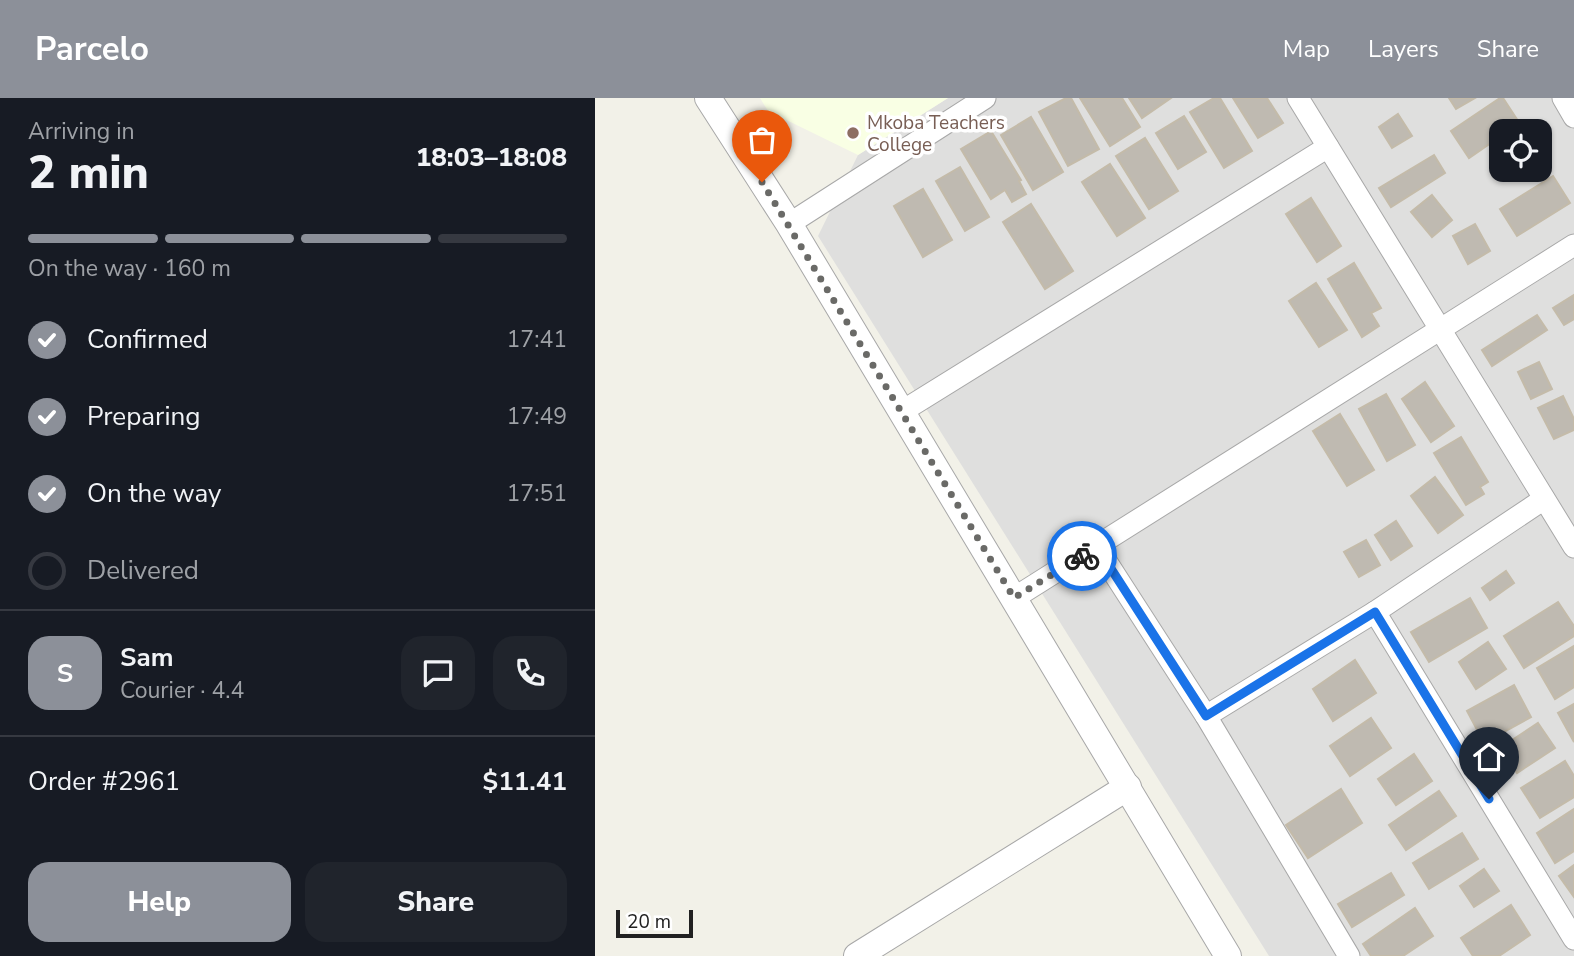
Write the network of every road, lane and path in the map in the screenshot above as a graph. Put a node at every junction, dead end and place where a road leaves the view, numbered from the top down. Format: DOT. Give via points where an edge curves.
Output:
graph roads {
  1 [pos="708,98"];
  2 [pos="985,98"];
  3 [pos="1298,98"];
  4 [pos="1563,98"];
  5 [pos="1574,117"];
  6 [pos="1328,147"];
  7 [pos="789,224"];
  8 [pos="1574,245"];
  9 [pos="1440,328"];
  10 [pos="901,412"];
  11 [pos="1544,499"];
  12 [pos="1097,547"];
  13 [pos="1574,547"];
  14 [pos="1014,598"];
  15 [pos="1375,612"];
  16 [pos="1206,716"];
  17 [pos="1128,787"];
  18 [pos="1574,939"];
  19 [pos="857,956"];
  20 [pos="1228,956"];
  21 [pos="1349,956"];
  1 -- 7 [label="street"];
  2 -- 7 [label="street"];
  3 -- 6 [label="street"];
  4 -- 5 [label="street"];
  6 -- 9 [label="street"];
  6 -- 10 [label="street"];
  7 -- 10 [label="street"];
  8 -- 9 [label="street"];
  9 -- 11 [label="street"];
  9 -- 12 [label="street"];
  10 -- 14 [label="street"];
  11 -- 13 [label="street"];
  11 -- 15 [label="street"];
  12 -- 14 [label="street"];
  12 -- 16 [label="street"];
  14 -- 17 [label="street"];
  15 -- 16 [label="street"];
  15 -- 18 [label="street"];
  16 -- 21 [label="street"];
  17 -- 19 [label="street"];
  17 -- 20 [label="street"];
}
